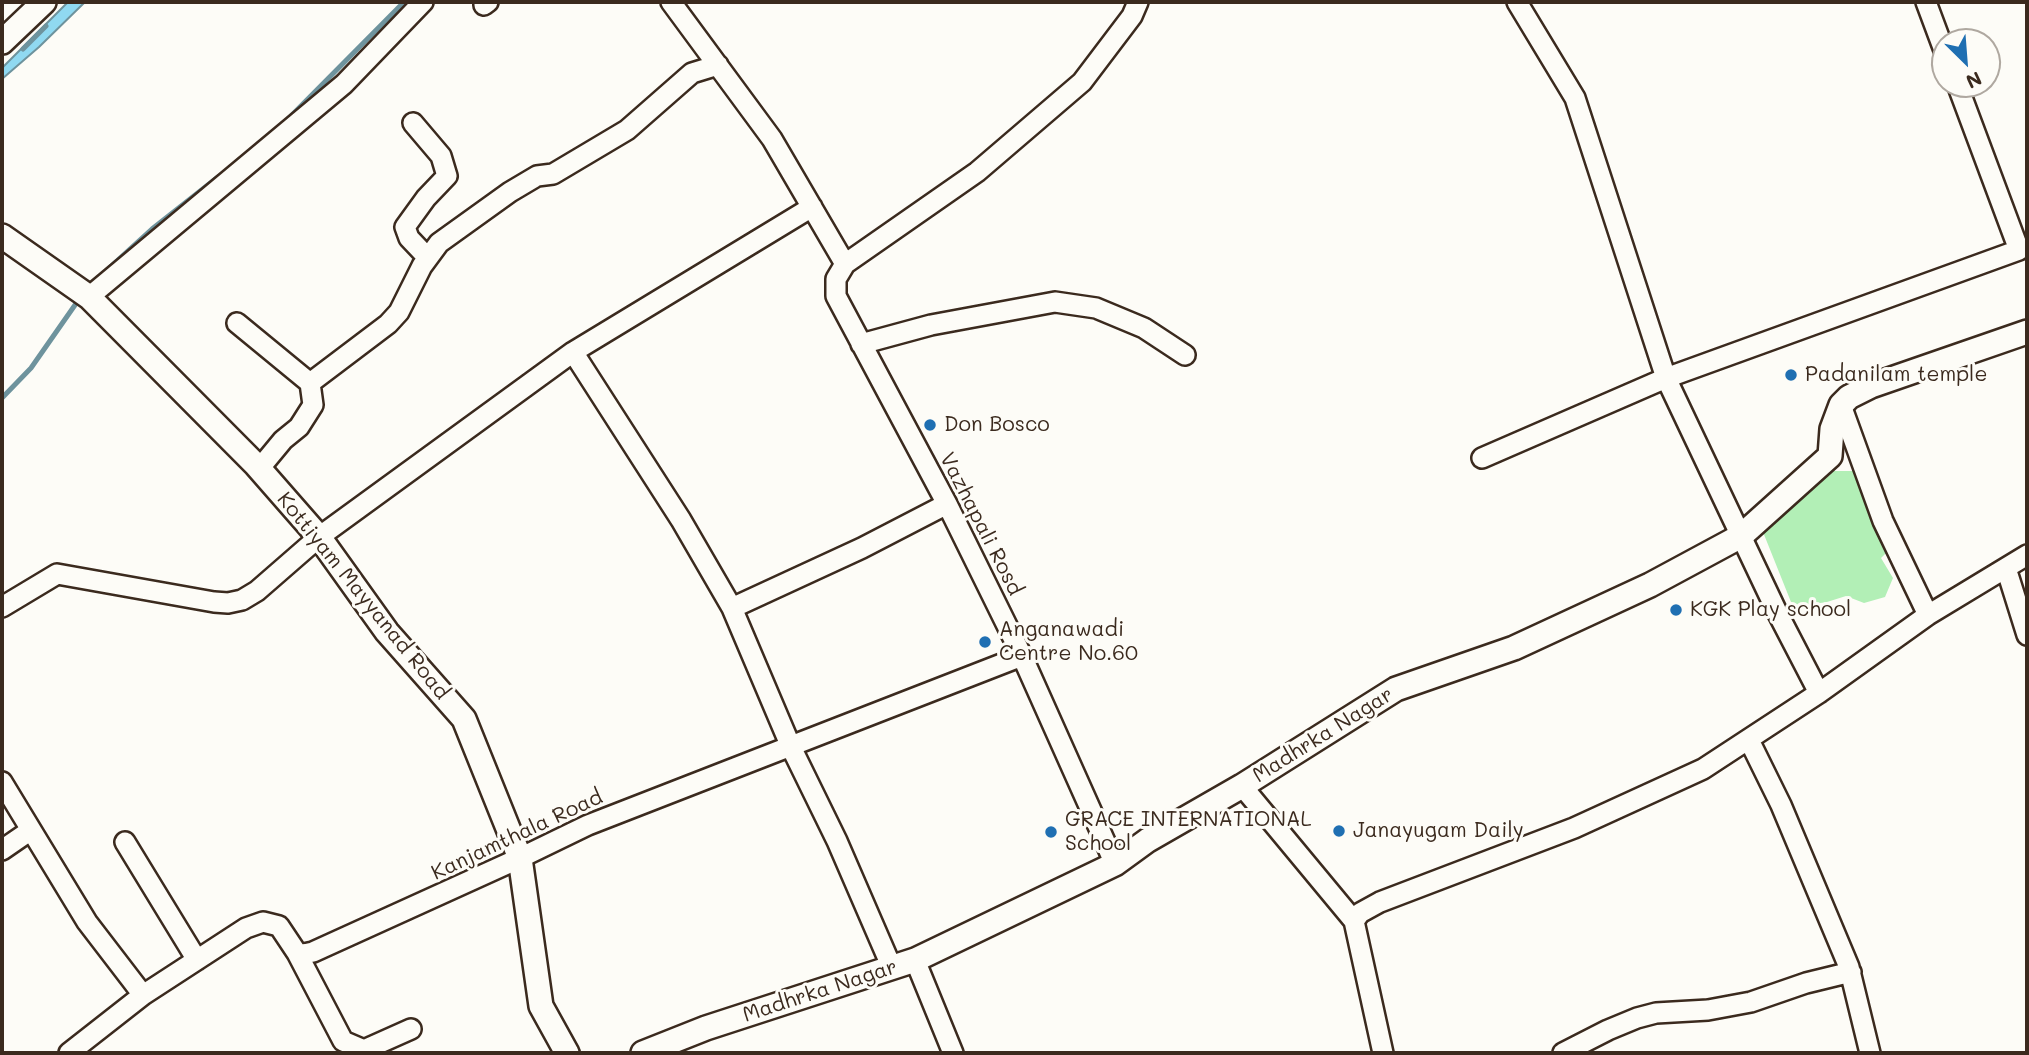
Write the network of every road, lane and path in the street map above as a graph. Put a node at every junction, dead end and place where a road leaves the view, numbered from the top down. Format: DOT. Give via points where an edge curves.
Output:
graph roads {
  1 [pos="44,2"];
  2 [pos="423,2"];
  3 [pos="671,2"];
  4 [pos="1138,2"];
  5 [pos="1517,2"];
  6 [pos="1926,2"];
  7 [pos="1936,28"];
  8 [pos="2,42"];
  9 [pos="718,65"];
  10 [pos="1963,98"];
  11 [pos="413,123"];
  12 [pos="811,207"];
  13 [pos="2,236"];
  14 [pos="2023,249"];
  15 [pos="428,258"];
  16 [pos="845,264"];
  17 [pos="89,297"];
  18 [pos="237,323"];
  19 [pos="2027,332"];
  20 [pos="862,344"];
  21 [pos="573,352"];
  22 [pos="1185,355"];
  23 [pos="1665,378"];
  24 [pos="310,383"];
  25 [pos="1840,405"];
  26 [pos="1482,458"];
  27 [pos="259,469"];
  28 [pos="947,503"];
  29 [pos="1741,536"];
  30 [pos="319,537"];
  31 [pos="2027,555"];
  32 [pos="2007,568"];
  33 [pos="2,607"];
  34 [pos="732,608"];
  35 [pos="1928,615"];
  36 [pos="2027,635"];
  37 [pos="1022,656"];
  38 [pos="1819,693"];
  39 [pos="1749,740"];
  40 [pos="791,747"];
  41 [pos="2,782"];
  42 [pos="1242,786"];
  43 [pos="31,830"];
  44 [pos="125,842"];
  45 [pos="2,850"];
  46 [pos="520,858"];
  47 [pos="1115,864"];
  48 [pos="1354,921"];
  49 [pos="297,953"];
  50 [pos="197,960"];
  51 [pos="915,960"];
  52 [pos="892,968"];
  53 [pos="1851,972"];
  54 [pos="144,995"];
  55 [pos="411,1029"];
  56 [pos="69,1053"];
  57 [pos="567,1053"];
  58 [pos="643,1053"];
  59 [pos="953,1053"];
  60 [pos="1383,1053"];
  61 [pos="1563,1053"];
  62 [pos="1870,1053"];
  1 -- 8 [label="street"];
  2 -- 17 [label="street" via="344,84"];
  3 -- 9 [label="street"];
  4 -- 16 [label="street" via="1082,82 977,172"];
  5 -- 23 [label="street" via="1575,98"];
  6 -- 7 [label="street"];
  9 -- 12 [label="street" via="772,139"];
  9 -- 15 [label="street" via="692,73 627,130 553,174 537,176 510,192 439,243"];
  10 -- 14 [label="street"];
  11 -- 15 [label="street" via="441,156 447,176 405,227"];
  12 -- 16 [label="street"];
  12 -- 21 [label="street"];
  13 -- 17 [label="street, Kottiyam Mayyanad Road"];
  14 -- 23 [label="street"];
  15 -- 24 [label="street" via="388,324"];
  16 -- 20 [label="street, Vazhapali Rosd" via="836,279 836,296"];
  17 -- 27 [label="street, Kottiyam Mayyanad Road"];
  18 -- 24 [label="street"];
  19 -- 25 [label="street" via="1871,386"];
  20 -- 22 [label="street" via="930,325 1055,302 1096,308 1144,328"];
  20 -- 28 [label="street, Vazhapali Rosd"];
  21 -- 30 [label="street"];
  21 -- 34 [label="street"];
  23 -- 26 [label="street"];
  23 -- 29 [label="street"];
  24 -- 27 [label="street" via="313,405"];
  25 -- 29 [label="street, Madhrka Nagar" via="1830,456"];
  25 -- 35 [label="street" via="1883,521"];
  27 -- 30 [label="street, Kottiyam Mayyanad Road"];
  28 -- 34 [label="street"];
  28 -- 37 [label="street, Vazhapali Rosd"];
  29 -- 38 [label="street"];
  29 -- 42 [label="street, Madhrka Nagar" via="1650,585 1514,648 1396,689"];
  30 -- 33 [label="street" via="242,600 228,603 57,574"];
  30 -- 46 [label="street, Kottiyam Mayyanad Road" via="387,632 464,719"];
  31 -- 32 [label="street"];
  32 -- 35 [label="street"];
  32 -- 36 [label="street"];
  34 -- 40 [label="street"];
  35 -- 38 [label="street"];
  37 -- 40 [label="street, Kanjamthala Road"];
  37 -- 47 [label="street, Vazhapali Rosd"];
  38 -- 39 [label="street"];
  39 -- 48 [label="street" via="1703,769 1574,828 1380,902"];
  39 -- 53 [label="street"];
  40 -- 46 [label="street, Kanjamthala Road" via="588,825"];
  40 -- 52 [label="street"];
  41 -- 43 [label="street"];
  42 -- 47 [label="street, Madhrka Nagar"];
  42 -- 48 [label="street"];
  43 -- 45 [label="street"];
  43 -- 54 [label="street" via="87,922"];
  44 -- 50 [label="street"];
  46 -- 49 [label="street, Kanjamthala Road" via="326,947"];
  46 -- 57 [label="street, Kottiyam Mayyanad Road" via="541,1006"];
  47 -- 51 [label="street, Madhrka Nagar"];
  48 -- 60 [label="street"];
  49 -- 50 [label="street" via="279,926 263,922"];
  49 -- 55 [label="street" via="343,1041 364,1050"];
  50 -- 54 [label="street"];
  51 -- 52 [label="street, Madhrka Nagar"];
  51 -- 59 [label="street"];
  52 -- 58 [label="street, Madhrka Nagar"];
  53 -- 61 [label="street" via="1751,1002 1637,1018"];
  53 -- 62 [label="street"];
  54 -- 56 [label="street"];
}
